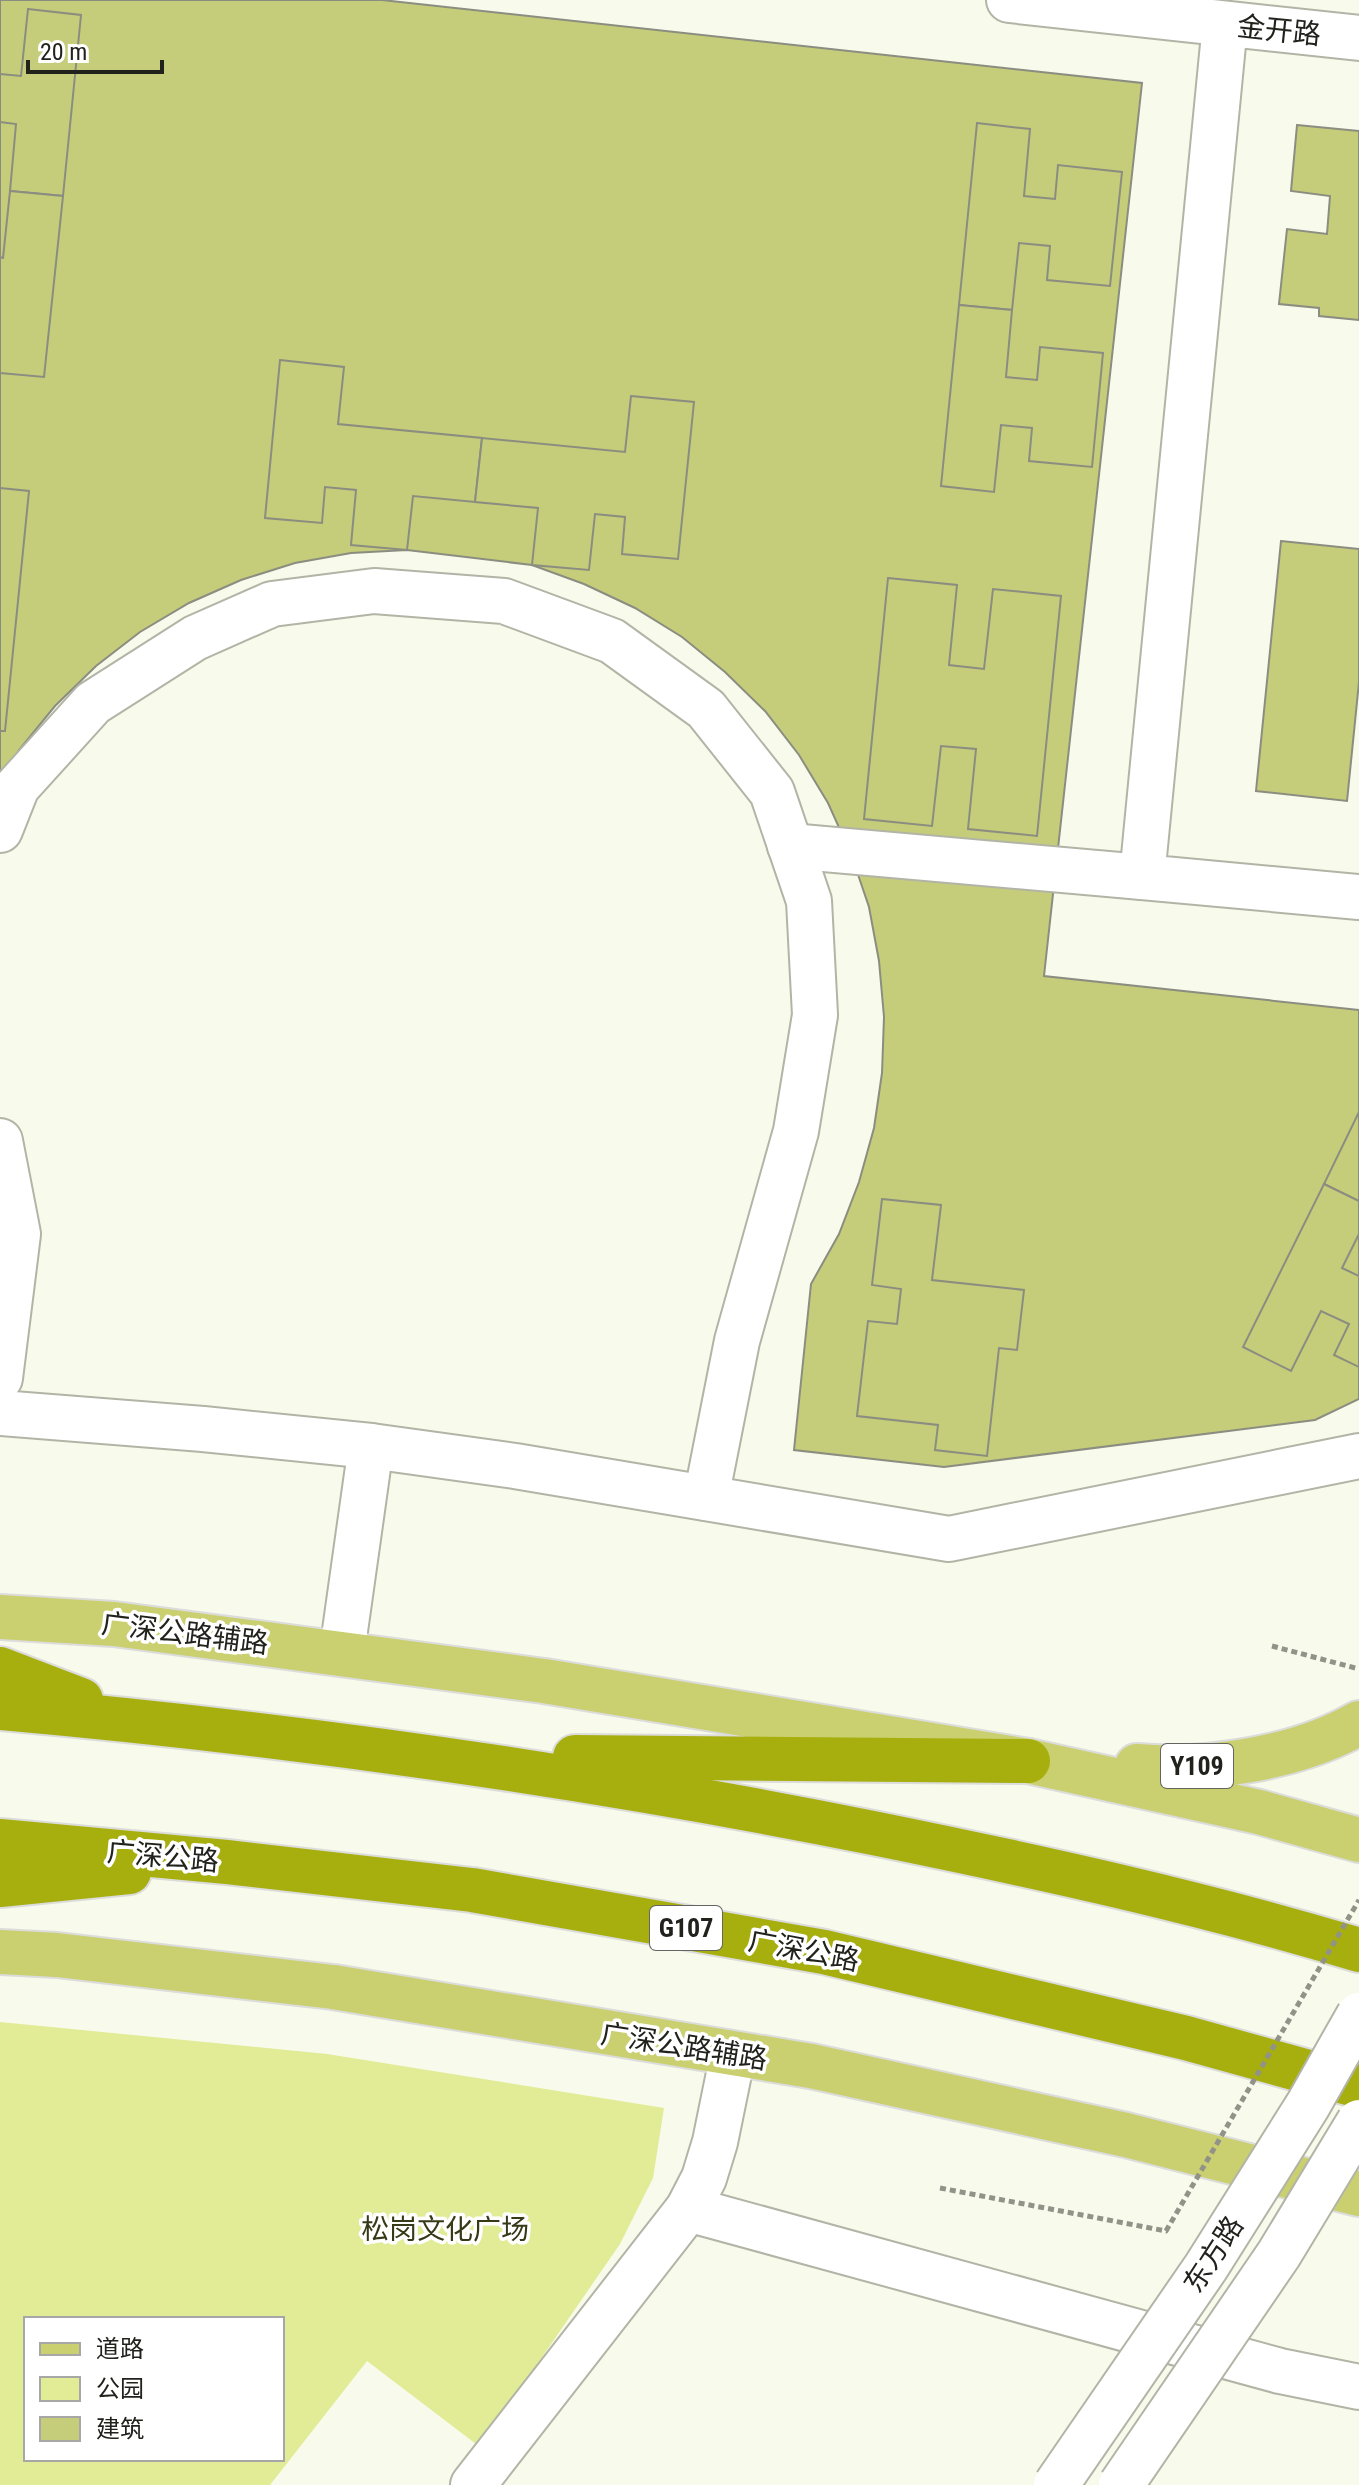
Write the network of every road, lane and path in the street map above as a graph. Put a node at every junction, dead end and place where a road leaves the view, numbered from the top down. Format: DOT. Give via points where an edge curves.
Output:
graph roads {
  1 [pos="1009,0"];
  2 [pos="1225,24"];
  3 [pos="1359,38"];
  4 [pos="8,786"];
  5 [pos="0,830"];
  6 [pos="790,846"];
  7 [pos="1142,877"];
  8 [pos="1359,897"];
  9 [pos="0,1141"];
  10 [pos="0,1378"];
  11 [pos="0,1413"];
  12 [pos="371,1446"];
  13 [pos="1359,1456"];
  14 [pos="706,1498"];
  15 [pos="0,1617"];
  16 [pos="1272,1646"];
  17 [pos="342,1652"];
  18 [pos="0,1669"];
  19 [pos="1359,1669"];
  20 [pos="0,1708"];
  21 [pos="132,1719"];
  22 [pos="1359,1723"];
  23 [pos="430,1756"];
  24 [pos="1028,1761"];
  25 [pos="1359,1840"];
  26 [pos="0,1841"];
  27 [pos="227,1862"];
  28 [pos="0,1885"];
  29 [pos="1359,1900"];
  30 [pos="1359,1950"];
  31 [pos="0,1952"];
  32 [pos="1359,2015"];
  33 [pos="733,2054"];
  34 [pos="1359,2086"];
  35 [pos="1359,2122"];
  36 [pos="940,2188"];
  37 [pos="1359,2194"];
  38 [pos="688,2209"];
  39 [pos="1359,2387"];
  40 [pos="473,2485"];
  41 [pos="1056,2485"];
  42 [pos="1121,2485"];
  1 -- 2 [label="street, 金开路"];
  2 -- 3 [label="street, 金开路"];
  2 -- 7 [label="street"];
  4 -- 5 [label="street"];
  4 -- 6 [label="street" via="93,703 195,638 272,604 389,592 504,601 612,641 706,709 772,792"];
  6 -- 7 [label="street"];
  6 -- 14 [label="street" via="809,901 815,1015 796,1131 737,1341"];
  7 -- 8 [label="street"];
  9 -- 10 [label="street" via="18,1234"];
  11 -- 12 [label="street"];
  12 -- 14 [label="street"];
  12 -- 17 [label="street"];
  13 -- 14 [label="street" via="949,1539"];
  15 -- 17 [label="main road, 广深公路辅路" via="114,1624"];
  16 -- 19 [label="path"];
  17 -- 24 [label="main road, 广深公路辅路"];
  18 -- 21 [label="highway"];
  20 -- 21 [label="highway"];
  21 -- 23 [label="highway"];
  22 -- 24 [label="main road, Y109" via="1285,1752 1228,1764 1168,1769"];
  23 -- 24 [label="highway"];
  23 -- 30 [label="highway" via="725,1804 961,1851 1256,1919"];
  24 -- 25 [label="main road, 广深公路辅路" via="1259,1812"];
  26 -- 27 [label="highway, 广深公路 / G107"];
  27 -- 28 [label="highway"];
  27 -- 34 [label="highway, 广深公路 / G107" via="472,1890 824,1952 1186,2038"];
  29 -- 36 [label="path, bridge" via="1166,2231"];
  31 -- 33 [label="main road, 广深公路辅路" via="333,1987"];
  32 -- 41 [label="street, 东方路, bridge" via="1206,2267"];
  33 -- 37 [label="main road, 广深公路辅路" via="1126,2135"];
  33 -- 38 [label="street" via="712,2154"];
  35 -- 42 [label="street, 东方路, bridge" via="1279,2254"];
  38 -- 39 [label="street" via="1280,2371"];
  38 -- 40 [label="street"];
}
